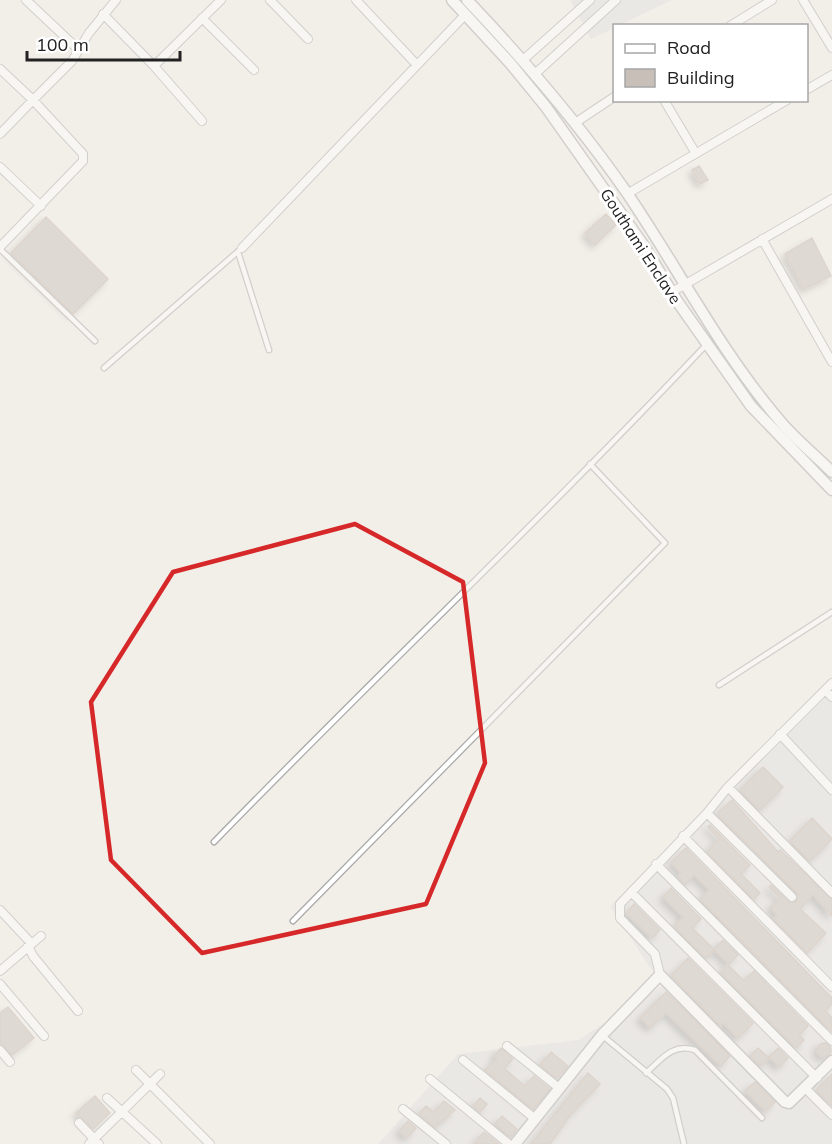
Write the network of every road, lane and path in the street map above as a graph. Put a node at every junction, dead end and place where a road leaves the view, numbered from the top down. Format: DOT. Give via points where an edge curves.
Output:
graph roads {
  1 [pos="26,0"];
  2 [pos="116,0"];
  3 [pos="221,0"];
  4 [pos="270,0"];
  5 [pos="356,0"];
  6 [pos="452,0"];
  7 [pos="467,0"];
  8 [pos="590,0"];
  9 [pos="616,0"];
  10 [pos="772,0"];
  11 [pos="803,0"];
  12 [pos="103,14"];
  13 [pos="465,15"];
  14 [pos="202,18"];
  15 [pos="733,24"];
  16 [pos="308,39"];
  17 [pos="832,48"];
  18 [pos="79,50"];
  19 [pos="523,60"];
  20 [pos="417,65"];
  21 [pos="154,66"];
  22 [pos="0,69"];
  23 [pos="254,70"];
  24 [pos="536,73"];
  25 [pos="832,75"];
  26 [pos="808,89"];
  27 [pos="613,98"];
  28 [pos="33,100"];
  29 [pos="665,102"];
  30 [pos="783,102"];
  31 [pos="202,121"];
  32 [pos="575,123"];
  33 [pos="0,134"];
  34 [pos="695,152"];
  35 [pos="0,167"];
  36 [pos="627,194"];
  37 [pos="832,199"];
  38 [pos="41,206"];
  39 [pos="762,239"];
  40 [pos="0,248"];
  41 [pos="240,250"];
  42 [pos="684,284"];
  43 [pos="672,292"];
  44 [pos="95,341"];
  45 [pos="707,343"];
  46 [pos="829,348"];
  47 [pos="269,350"];
  48 [pos="832,362"];
  49 [pos="104,368"];
  50 [pos="590,464"];
  51 [pos="832,472"];
  52 [pos="832,490"];
  53 [pos="832,612"];
  54 [pos="719,685"];
  55 [pos="830,690"];
  56 [pos="780,734"];
  57 [pos="728,787"];
  58 [pos="832,790"];
  59 [pos="707,813"];
  60 [pos="683,836"];
  61 [pos="214,842"];
  62 [pos="656,864"];
  63 [pos="631,892"];
  64 [pos="832,893"];
  65 [pos="792,897"];
  66 [pos="0,910"];
  67 [pos="293,921"];
  68 [pos="41,936"];
  69 [pos="30,945"];
  70 [pos="0,971"];
  71 [pos="660,975"];
  72 [pos="0,984"];
  73 [pos="832,987"];
  74 [pos="78,1011"];
  75 [pos="602,1035"];
  76 [pos="44,1036"];
  77 [pos="832,1041"];
  78 [pos="507,1046"];
  79 [pos="0,1050"];
  80 [pos="463,1060"];
  81 [pos="10,1062"];
  82 [pos="832,1062"];
  83 [pos="136,1070"];
  84 [pos="646,1073"];
  85 [pos="160,1074"];
  86 [pos="817,1078"];
  87 [pos="430,1079"];
  88 [pos="150,1085"];
  89 [pos="559,1088"];
  90 [pos="806,1089"];
  91 [pos="107,1098"];
  92 [pos="403,1109"];
  93 [pos="122,1113"];
  94 [pos="832,1115"];
  95 [pos="534,1118"];
  96 [pos="762,1118"];
  97 [pos="79,1123"];
  98 [pos="94,1142"];
  99 [pos="157,1144"];
  100 [pos="210,1144"];
  101 [pos="446,1144"];
  102 [pos="509,1144"];
  103 [pos="515,1144"];
  104 [pos="684,1144"];
  1 -- 18 [label="street"];
  2 -- 12 [label="street"];
  3 -- 14 [label="street"];
  4 -- 16 [label="street"];
  5 -- 20 [label="street"];
  6 -- 13 [label="street, Gouthami Enclave"];
  7 -- 19 [label="street, Gouthami Enclave"];
  8 -- 19 [label="street"];
  9 -- 24 [label="street"];
  10 -- 15 [label="street"];
  11 -- 17 [label="street"];
  12 -- 18 [label="street"];
  12 -- 21 [label="street"];
  13 -- 20 [label="street"];
  13 -- 43 [label="street, Gouthami Enclave" via="546,107"];
  14 -- 21 [label="street"];
  14 -- 23 [label="street"];
  18 -- 28 [label="street"];
  19 -- 24 [label="street, Gouthami Enclave"];
  20 -- 41 [label="street"];
  21 -- 31 [label="street"];
  22 -- 28 [label="street"];
  24 -- 32 [label="street, Gouthami Enclave"];
  25 -- 26 [label="street"];
  27 -- 32 [label="street"];
  28 -- 33 [label="street"];
  28 -- 38 [label="street" via="83,153 83,161"];
  29 -- 34 [label="street"];
  30 -- 34 [label="street"];
  32 -- 36 [label="street, Gouthami Enclave"];
  34 -- 36 [label="street"];
  35 -- 38 [label="street"];
  36 -- 42 [label="street, Gouthami Enclave"];
  37 -- 39 [label="street"];
  38 -- 40 [label="street"];
  39 -- 42 [label="street"];
  39 -- 46 [label="street"];
  40 -- 44 [label="lane"];
  41 -- 47 [label="lane"];
  41 -- 49 [label="lane"];
  42 -- 43 [label="street"];
  42 -- 51 [label="street, Gouthami Enclave" via="780,421"];
  43 -- 45 [label="street, Gouthami Enclave"];
  45 -- 50 [label="lane"];
  45 -- 52 [label="street, Gouthami Enclave" via="751,406"];
  46 -- 48 [label="street"];
  50 -- 61 [label="lane"];
  50 -- 67 [label="lane" via="665,543"];
  53 -- 54 [label="lane"];
  55 -- 56 [label="street"];
  56 -- 57 [label="street"];
  56 -- 58 [label="street"];
  57 -- 59 [label="street"];
  57 -- 64 [label="street"];
  59 -- 60 [label="street"];
  59 -- 65 [label="street"];
  60 -- 62 [label="street"];
  60 -- 73 [label="street"];
  62 -- 63 [label="street"];
  62 -- 77 [label="street"];
  63 -- 71 [label="street" via="620,904 620,918 655,954"];
  63 -- 86 [label="street"];
  66 -- 69 [label="street"];
  68 -- 69 [label="street"];
  69 -- 70 [label="street"];
  69 -- 74 [label="street" via="33,956"];
  71 -- 75 [label="street"];
  71 -- 90 [label="street" via="785,1102"];
  72 -- 76 [label="street"];
  75 -- 84 [label="lane"];
  75 -- 89 [label="street"];
  78 -- 89 [label="street"];
  79 -- 81 [label="street"];
  80 -- 95 [label="street"];
  82 -- 86 [label="street"];
  83 -- 88 [label="street"];
  84 -- 96 [label="lane" via="672,1049 683,1046 695,1050"];
  84 -- 104 [label="lane" via="673,1098"];
  85 -- 88 [label="street"];
  86 -- 90 [label="street"];
  87 -- 102 [label="street"];
  88 -- 93 [label="street"];
  88 -- 100 [label="street"];
  89 -- 95 [label="street"];
  90 -- 94 [label="street"];
  91 -- 93 [label="street"];
  92 -- 101 [label="street"];
  93 -- 98 [label="street"];
  93 -- 99 [label="street"];
  95 -- 103 [label="street"];
  97 -- 98 [label="street"];
}
